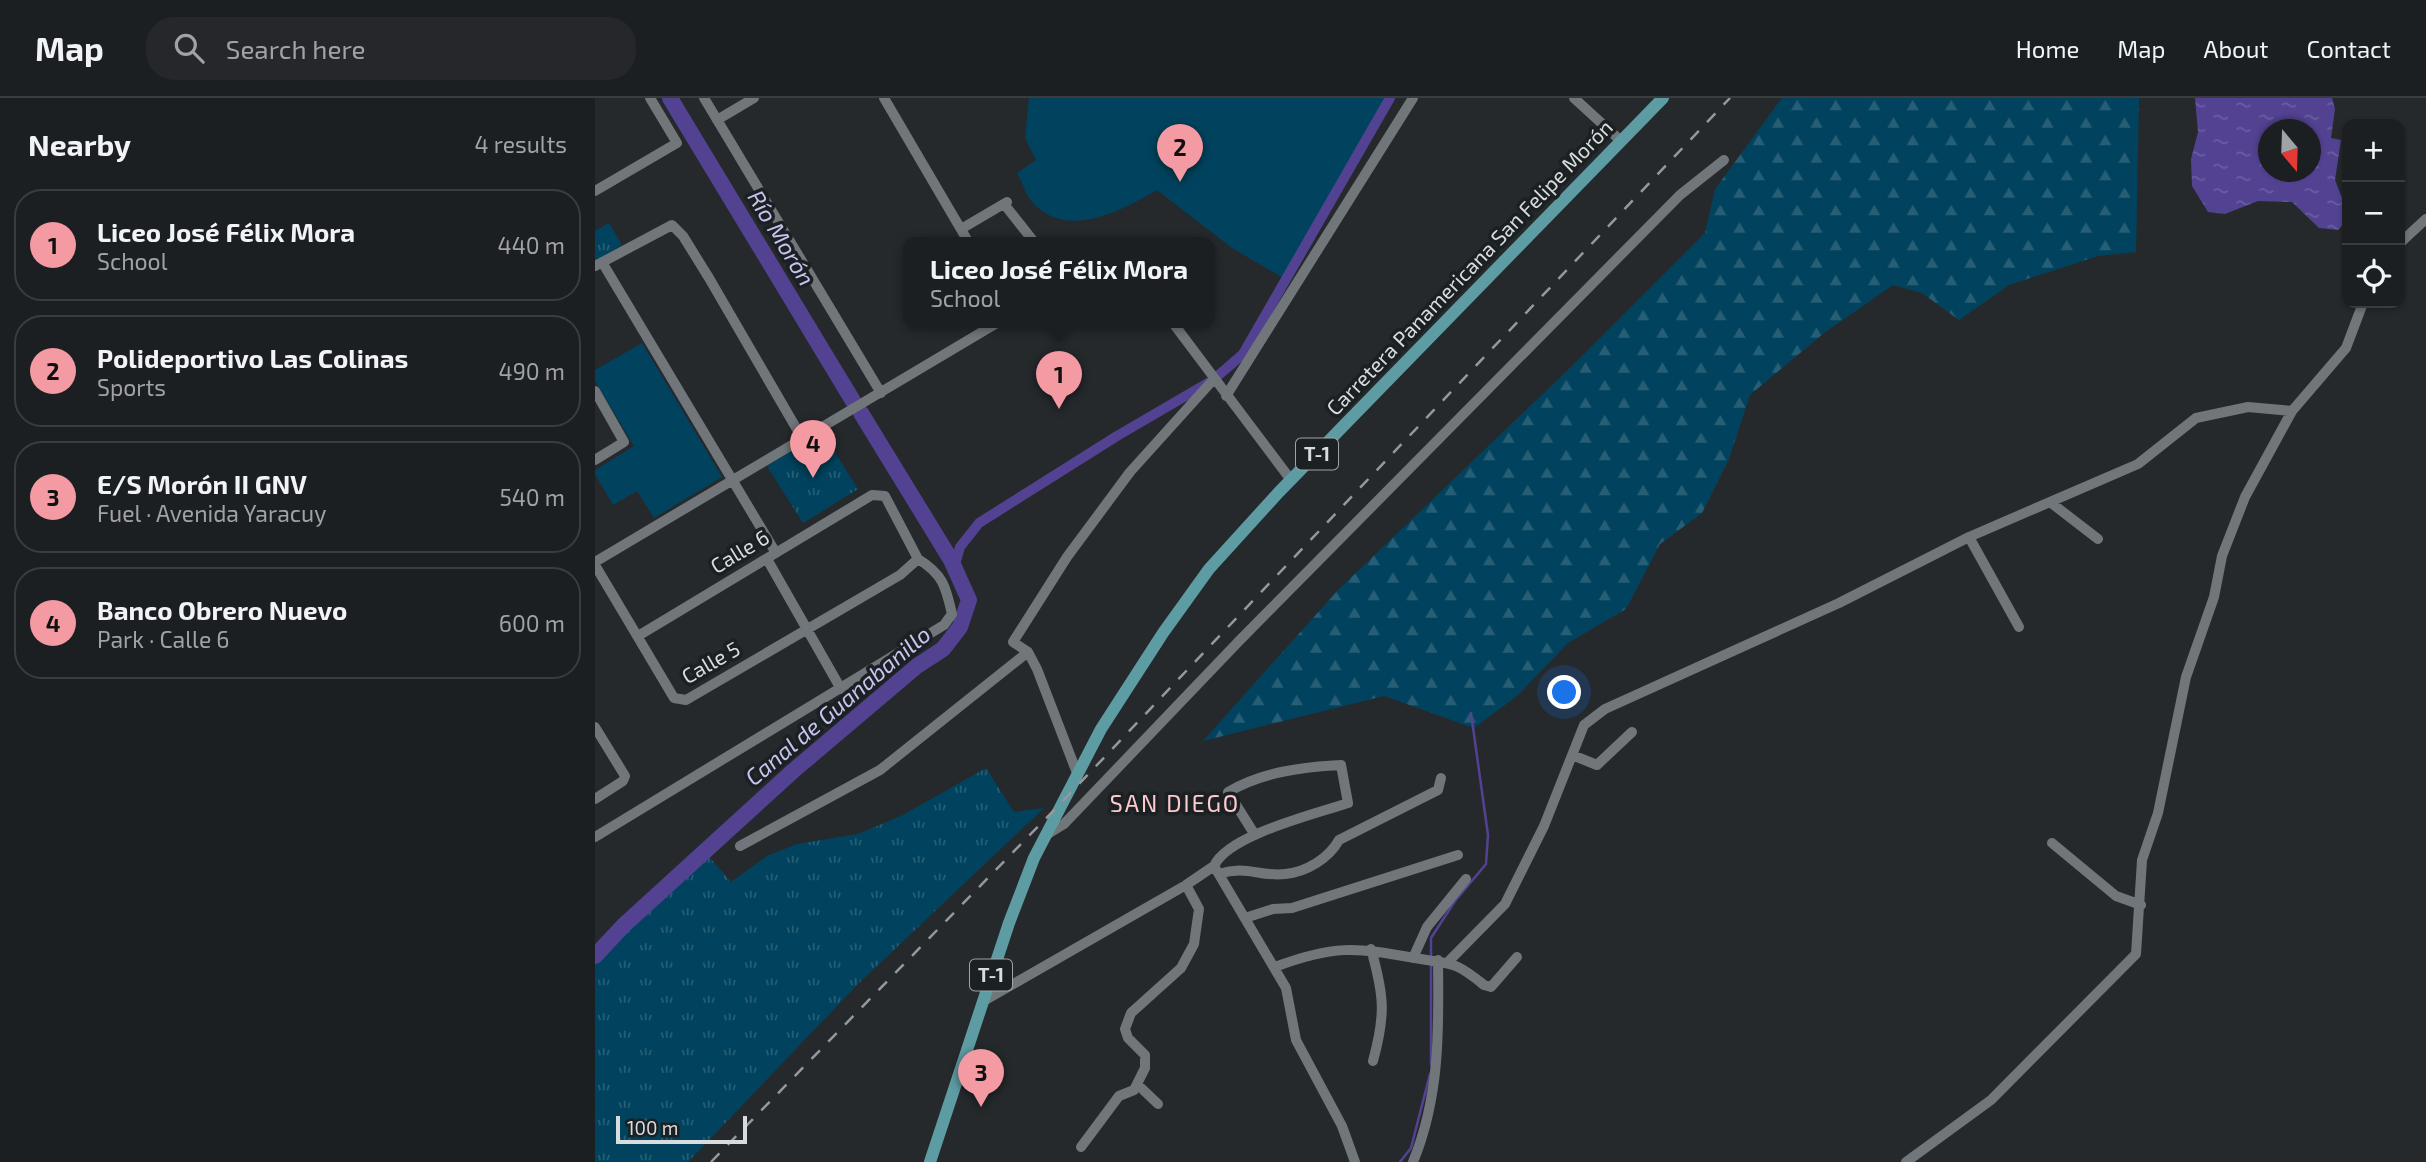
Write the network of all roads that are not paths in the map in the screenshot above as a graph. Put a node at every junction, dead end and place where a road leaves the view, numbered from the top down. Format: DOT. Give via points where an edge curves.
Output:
graph roads {
  1 [pos="650,98"];
  2 [pos="704,98"];
  3 [pos="754,98"];
  4 [pos="884,98"];
  5 [pos="1413,98"];
  6 [pos="1574,98"];
  7 [pos="1663,98"];
  8 [pos="717,120"];
  9 [pos="1621,141"];
  10 [pos="1724,160"];
  11 [pos="595,191"];
  12 [pos="2426,219"];
  13 [pos="961,229"];
  14 [pos="966,237"];
  15 [pos="1030,237"];
  16 [pos="2405,238"];
  17 [pos="599,264"];
  18 [pos="2361,308"];
  19 [pos="989,328"];
  20 [pos="1177,328"];
  21 [pos="1213,380"];
  22 [pos="595,391"];
  23 [pos="881,393"];
  24 [pos="1226,396"];
  25 [pos="2292,411"];
  26 [pos="802,438"];
  27 [pos="595,460"];
  28 [pos="1291,480"];
  29 [pos="731,481"];
  30 [pos="2050,502"];
  31 [pos="1969,537"];
  32 [pos="2098,539"];
  33 [pos="776,552"];
  34 [pos="767,559"];
  35 [pos="918,559"];
  36 [pos="595,563"];
  37 [pos="2019,627"];
  38 [pos="807,630"];
  39 [pos="638,636"];
  40 [pos="1028,652"];
  41 [pos="841,689"];
  42 [pos="595,727"];
  43 [pos="1632,732"];
  44 [pos="1572,755"];
  45 [pos="1077,773"];
  46 [pos="1440,778"];
  47 [pos="595,799"];
  48 [pos="1255,835"];
  49 [pos="1044,836"];
  50 [pos="595,837"];
  51 [pos="2052,843"];
  52 [pos="740,846"];
  53 [pos="1458,855"];
  54 [pos="1216,870"];
  55 [pos="1466,878"];
  56 [pos="1186,885"];
  57 [pos="2141,905"];
  58 [pos="1245,918"];
  59 [pos="1371,949"];
  60 [pos="1517,957"];
  61 [pos="1416,959"];
  62 [pos="1440,960"];
  63 [pos="1275,967"];
  64 [pos="982,1002"];
  65 [pos="1373,1061"];
  66 [pos="1137,1084"];
  67 [pos="1158,1104"];
  68 [pos="1081,1147"];
  69 [pos="931,1158"];
  70 [pos="1355,1162"];
  71 [pos="1413,1162"];
  72 [pos="1906,1162"];
  1 -- 11 [label="street" via="677,143"];
  2 -- 8 [label="street"];
  3 -- 8 [label="street"];
  4 -- 13 [label="street"];
  5 -- 24 [label="street"];
  6 -- 9 [label="street"];
  7 -- 9 [label="main road, Carretera Panamericana San Felipe Morón / T-1"];
  8 -- 23 [label="street"];
  9 -- 28 [label="main road, Carretera Panamericana San Felipe Morón / T-1"];
  10 -- 49 [label="street" via="1680,195 1064,824"];
  12 -- 16 [label="street"];
  13 -- 14 [label="street"];
  13 -- 15 [label="street" via="1005,203"];
  17 -- 26 [label="street" via="672,225 713,284"];
  17 -- 29 [label="street"];
  18 -- 25 [label="street" via="2346,348"];
  19 -- 23 [label="street"];
  20 -- 21 [label="street"];
  21 -- 24 [label="street"];
  21 -- 40 [label="street" via="1130,472 1067,557 1013,642"];
  22 -- 27 [label="street" via="624,442"];
  23 -- 26 [label="street"];
  24 -- 28 [label="street"];
  25 -- 30 [label="street" via="2248,407 2196,418 2138,464"];
  25 -- 57 [label="street" via="2245,497 2222,556 2214,597 2186,677 2158,813 2142,860"];
  26 -- 29 [label="street"];
  28 -- 45 [label="main road, Carretera Panamericana San Felipe Morón / T-1" via="1209,569"];
  29 -- 33 [label="street"];
  29 -- 36 [label="street"];
  30 -- 31 [label="street"];
  30 -- 32 [label="street"];
  31 -- 37 [label="street"];
  31 -- 44 [label="street" via="1839,603 1605,709 1584,725"];
  33 -- 34 [label="street, Calle 6"];
  33 -- 35 [label="street, Calle 6" via="873,495 885,496"];
  34 -- 38 [label="street"];
  34 -- 39 [label="street, Calle 6"];
  35 -- 38 [label="street, Calle 5" via="900,575"];
  35 -- 41 [label="street" via="935,569 952,614 928,637"];
  36 -- 39 [label="street, Calle 5"];
  38 -- 39 [label="street, Calle 5" via="686,700 674,698"];
  38 -- 41 [label="street"];
  40 -- 45 [label="street"];
  40 -- 52 [label="street" via="880,771"];
  41 -- 50 [label="street"];
  42 -- 47 [label="street" via="625,776"];
  43 -- 44 [label="street" via="1597,765"];
  44 -- 62 [label="street" via="1544,826 1505,904"];
  45 -- 49 [label="main road, Carretera Panamericana San Felipe Morón / T-1"];
  46 -- 54 [label="street" via="1438,790 1339,839 1331,854 1306,868 1284,874"];
  48 -- 48 [label="street" via="1348,803 1341,765 1295,767 1227,792"];
  48 -- 54 [label="street" via="1219,856"];
  49 -- 64 [label="main road, T-1"];
  51 -- 57 [label="street" via="2116,896"];
  53 -- 58 [label="street" via="1292,908"];
  54 -- 56 [label="street"];
  54 -- 58 [label="street"];
  55 -- 61 [label="street" via="1427,927"];
  56 -- 64 [label="street"];
  56 -- 66 [label="street" via="1199,909 1194,944 1181,968 1131,1013 1125,1029 1145,1055"];
  57 -- 72 [label="street" via="2136,954 1991,1100"];
  58 -- 63 [label="street"];
  59 -- 61 [label="street"];
  59 -- 63 [label="street" via="1344,948"];
  59 -- 65 [label="street" via="1383,993"];
  60 -- 62 [label="street" via="1491,986"];
  61 -- 62 [label="street"];
  62 -- 71 [label="street" via="1433,1096"];
  63 -- 70 [label="street" via="1286,988 1296,1040 1342,1126"];
  64 -- 69 [label="main road, T-1"];
  66 -- 67 [label="street"];
  66 -- 68 [label="street" via="1119,1096"];
}
